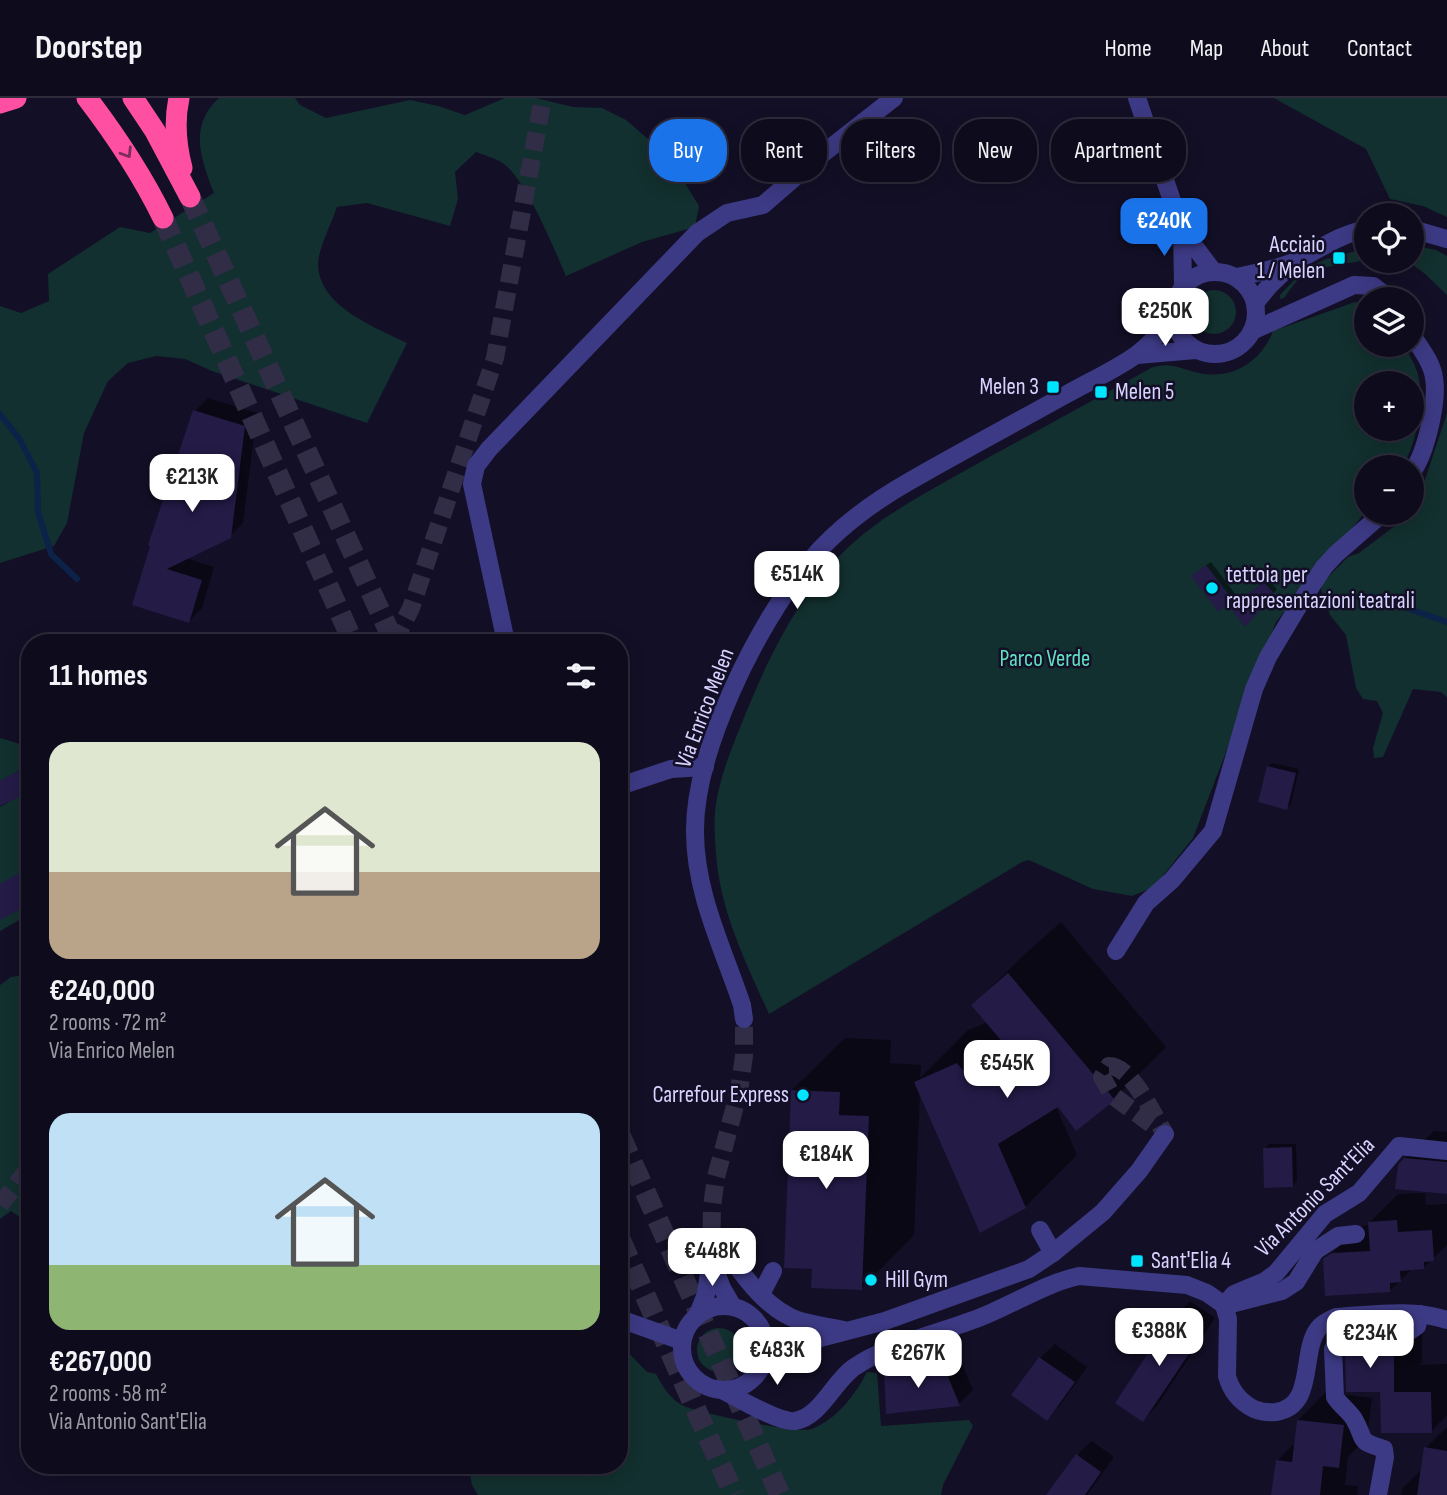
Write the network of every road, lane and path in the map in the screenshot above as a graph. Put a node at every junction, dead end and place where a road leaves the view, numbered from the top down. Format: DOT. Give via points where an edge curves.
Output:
graph roads {
  1 [pos="87,98"];
  2 [pos="133,98"];
  3 [pos="179,98"];
  4 [pos="894,98"];
  5 [pos="1137,98"];
  6 [pos="163,218"];
  7 [pos="1182,230"];
  8 [pos="1424,232"];
  9 [pos="1354,233"];
  10 [pos="1447,239"];
  11 [pos="1297,260"];
  12 [pos="1213,271"];
  13 [pos="1237,277"];
  14 [pos="1184,285"];
  15 [pos="1374,287"];
  16 [pos="1255,303"];
  17 [pos="1173,318"];
  18 [pos="1252,331"];
  19 [pos="1196,350"];
  20 [pos="1137,355"];
  21 [pos="1424,355"];
  22 [pos="1420,455"];
  23 [pos="1369,525"];
  24 [pos="504,634"];
  25 [pos="705,767"];
  26 [pos="628,783"];
  27 [pos="1116,951"];
  28 [pos="744,1019"];
  29 [pos="1165,1134"];
  30 [pos="1447,1151"];
  31 [pos="1040,1230"];
  32 [pos="1356,1234"];
  33 [pos="728,1253"];
  34 [pos="1053,1253"];
  35 [pos="773,1271"];
  36 [pos="761,1294"];
  37 [pos="1224,1305"];
  38 [pos="733,1307"];
  39 [pos="698,1314"];
  40 [pos="1437,1314"];
  41 [pos="628,1322"];
  42 [pos="851,1331"];
  43 [pos="765,1338"];
  44 [pos="682,1341"];
  45 [pos="809,1341"];
  46 [pos="764,1359"];
  47 [pos="749,1382"];
  48 [pos="722,1390"];
  49 [pos="775,1415"];
  50 [pos="1378,1495"];
  1 -- 6 [label="highway, one-way" via="114,134"];
  2 -- 3 [label="highway" via="190,197 177,148"];
  4 -- 24 [label="street" via="763,205 727,213 696,233 476,466 472,484"];
  5 -- 7 [label="street"];
  7 -- 12 [label="street"];
  7 -- 14 [label="street"];
  8 -- 10 [label="street"];
  9 -- 11 [label="street"];
  11 -- 13 [label="street"];
  11 -- 16 [label="street"];
  12 -- 13 [label="street"];
  12 -- 14 [label="street"];
  13 -- 16 [label="street" via="1251,291"];
  14 -- 17 [label="street" via="1175,300"];
  15 -- 18 [label="street" via="1354,285"];
  16 -- 18 [label="street"];
  17 -- 19 [label="street" via="1181,336"];
  17 -- 20 [label="street, Via Enrico Melen"];
  18 -- 19 [label="street" via="1228,352"];
  19 -- 20 [label="street, Via Enrico Melen"];
  20 -- 25 [label="street, Via Enrico Melen" via="908,482 838,531 808,562 776,608 726,708"];
  21 -- 22 [label="street" via="1435,386"];
  23 -- 27 [label="street" via="1324,567 1268,657 1254,689 1213,831 1146,903"];
  25 -- 26 [label="street" via="671,769"];
  25 -- 28 [label="street, Via Enrico Melen" via="697,801 696,850 702,892"];
  29 -- 34 [label="street" via="1103,1212"];
  30 -- 37 [label="street, Via Antonio Sant'Elia" via="1399,1146 1359,1193 1325,1214 1276,1273 1234,1294"];
  31 -- 34 [label="street"];
  32 -- 37 [label="street" via="1338,1236 1315,1251 1296,1282 1282,1291"];
  33 -- 36 [label="street"];
  34 -- 42 [label="street" via="1029,1269"];
  35 -- 36 [label="street"];
  36 -- 42 [label="street" via="791,1317"];
  37 -- 40 [label="street" via="1230,1385 1241,1401 1269,1413 1287,1408 1299,1396 1312,1341 1327,1321 1347,1316"];
  37 -- 49 [label="street" via="1187,1285 1067,1275 985,1315 863,1362 841,1378 803,1419 791,1421"];
  38 -- 39 [label="street" via="714,1307"];
  38 -- 39 [label="street" via="710,1257 706,1294"];
  38 -- 43 [label="street" via="751,1317"];
  39 -- 44 [label="street"];
  40 -- 50 [label="street" via="1410,1331 1342,1338 1333,1349 1335,1397 1353,1416 1361,1439 1384,1449"];
  41 -- 44 [label="street"];
  42 -- 45 [label="street"];
  43 -- 45 [label="street"];
  43 -- 46 [label="street"];
  44 -- 48 [label="street" via="683,1358 691,1374"];
  45 -- 46 [label="street"];
  46 -- 47 [label="street"];
  47 -- 48 [label="street"];
  47 -- 49 [label="street"];
  48 -- 49 [label="street"];
}
